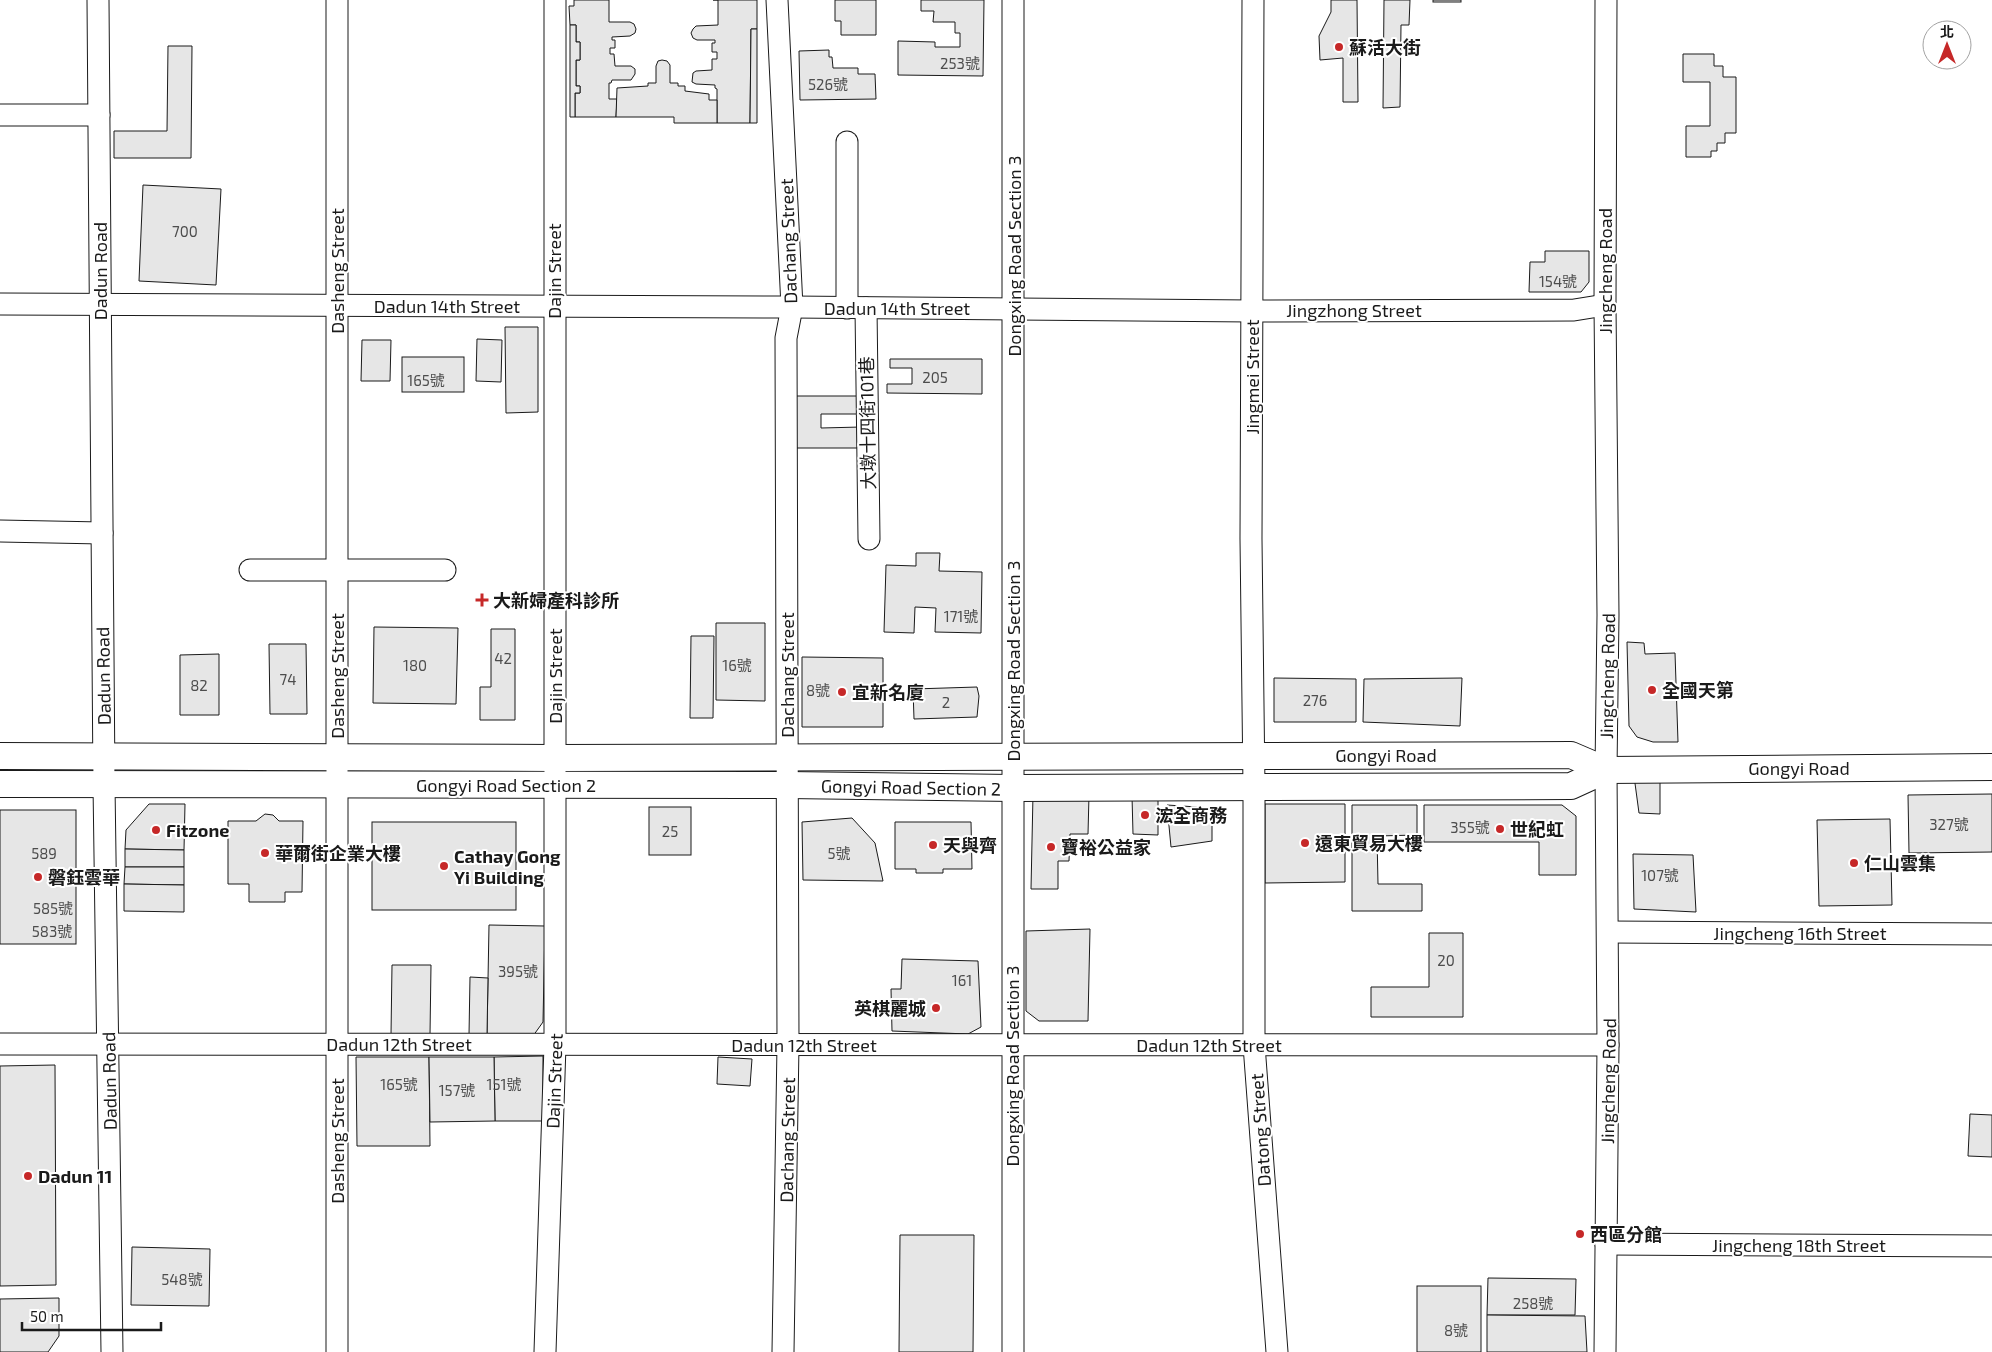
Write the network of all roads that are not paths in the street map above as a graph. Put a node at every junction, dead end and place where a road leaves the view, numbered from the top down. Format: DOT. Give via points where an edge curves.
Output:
graph roads {
  1 [pos="98,0"];
  2 [pos="337,0"];
  3 [pos="555,0"];
  4 [pos="777,0"];
  5 [pos="1013,0"];
  6 [pos="1253,0"];
  7 [pos="1606,0"];
  8 [pos="0,115"];
  9 [pos="99,115"];
  10 [pos="847,142"];
  11 [pos="0,304"];
  12 [pos="1605,305"];
  13 [pos="100,306"];
  14 [pos="337,306"];
  15 [pos="554,307"];
  16 [pos="792,307"];
  17 [pos="856,308"];
  18 [pos="1014,308"];
  19 [pos="1252,311"];
  20 [pos="0,531"];
  21 [pos="102,533"];
  22 [pos="869,539"];
  23 [pos="250,570"];
  24 [pos="337,570"];
  25 [pos="445,570"];
  26 [pos="1253,755"];
  27 [pos="0,756"];
  28 [pos="104,756"];
  29 [pos="1013,756"];
  30 [pos="337,757"];
  31 [pos="787,757"];
  32 [pos="555,758"];
  33 [pos="1992,767"];
  34 [pos="1606,770"];
  35 [pos="0,784"];
  36 [pos="104,785"];
  37 [pos="337,785"];
  38 [pos="555,785"];
  39 [pos="787,785"];
  40 [pos="1254,787"];
  41 [pos="1013,788"];
  42 [pos="1608,932"];
  43 [pos="1992,934"];
  44 [pos="0,1044"];
  45 [pos="108,1044"];
  46 [pos="337,1044"];
  47 [pos="555,1044"];
  48 [pos="788,1045"];
  49 [pos="1012,1045"];
  50 [pos="1254,1045"];
  51 [pos="1608,1045"];
  52 [pos="1606,1244"];
  53 [pos="1992,1246"];
  54 [pos="112,1352"];
  55 [pos="337,1352"];
  56 [pos="545,1352"];
  57 [pos="783,1352"];
  58 [pos="1013,1352"];
  59 [pos="1277,1352"];
  60 [pos="1605,1352"];
  1 -- 9 [label="street, Dadun Road"];
  2 -- 14 [label="street, Dasheng Street"];
  3 -- 15 [label="street, Dajin Street"];
  4 -- 16 [label="street, Dachang Street"];
  5 -- 18 [label="street, Dongxing Road Section 3"];
  6 -- 19 [label="street, Jingmei Street"];
  7 -- 12 [label="street, Jingcheng Road"];
  8 -- 9 [label="street"];
  9 -- 13 [label="street, Dadun Road"];
  10 -- 17 [label="street, 大墩十四街101巷"];
  11 -- 13 [label="street, Dadun 14th Street"];
  12 -- 19 [label="street, Jingzhong Street" via="1574,310"];
  12 -- 34 [label="street, Jingcheng Road"];
  13 -- 14 [label="street, Dadun 14th Street"];
  13 -- 21 [label="street, Dadun Road"];
  14 -- 15 [label="street, Dadun 14th Street"];
  14 -- 24 [label="street, Dasheng Street"];
  15 -- 16 [label="street, Dadun 14th Street"];
  15 -- 32 [label="street, Dajin Street"];
  16 -- 17 [label="street, Dadun 14th Street"];
  16 -- 31 [label="street, Dachang Street" via="786,338"];
  17 -- 18 [label="street, Dadun 14th Street"];
  17 -- 22 [label="street, 大墩十四街101巷"];
  18 -- 19 [label="street, Jingzhong Street"];
  18 -- 29 [label="street, Dongxing Road Section 3"];
  19 -- 26 [label="street, Jingmei Street"];
  20 -- 21 [label="street"];
  21 -- 28 [label="street, Dadun Road"];
  23 -- 24 [label="street"];
  24 -- 25 [label="street"];
  24 -- 30 [label="street, Dasheng Street"];
  26 -- 29 [label="main road, Gongyi Road"];
  26 -- 34 [label="main road, Gongyi Road" via="1571,755"];
  26 -- 40 [label="street"];
  27 -- 28 [label="main road, Gongyi Road Section 2"];
  28 -- 30 [label="main road, Gongyi Road Section 2"];
  28 -- 36 [label="street, Dadun Road"];
  29 -- 31 [label="main road, Gongyi Road Section 2"];
  29 -- 41 [label="street, Dongxing Road Section 3"];
  30 -- 32 [label="main road, Gongyi Road Section 2"];
  30 -- 37 [label="street, Dasheng Street"];
  31 -- 32 [label="main road, Gongyi Road Section 2"];
  31 -- 39 [label="street, Dachang Street"];
  32 -- 38 [label="street, Dajin Street"];
  33 -- 34 [label="main road, Gongyi Road"];
  34 -- 40 [label="main road, Gongyi Road" via="1571,786"];
  34 -- 42 [label="street, Jingcheng Road"];
  35 -- 36 [label="main road, Gongyi Road Section 2"];
  36 -- 37 [label="main road, Gongyi Road Section 2"];
  36 -- 45 [label="street, Dadun Road"];
  37 -- 38 [label="main road, Gongyi Road Section 2"];
  37 -- 46 [label="street, Dasheng Street"];
  38 -- 39 [label="main road, Gongyi Road Section 2"];
  38 -- 47 [label="street, Dajin Street"];
  39 -- 41 [label="main road, Gongyi Road Section 2"];
  39 -- 48 [label="street, Dachang Street"];
  40 -- 41 [label="main road, Gongyi Road"];
  40 -- 50 [label="street, Datong Street"];
  41 -- 49 [label="street, Dongxing Road Section 3"];
  42 -- 43 [label="street, Jingcheng 16th Street"];
  42 -- 51 [label="street, Jingcheng Road"];
  44 -- 45 [label="street, Dadun 12th Street"];
  45 -- 46 [label="street, Dadun 12th Street"];
  45 -- 54 [label="street, Dadun Road"];
  46 -- 47 [label="street, Dadun 12th Street"];
  46 -- 55 [label="street, Dasheng Street"];
  47 -- 48 [label="street, Dadun 12th Street"];
  47 -- 56 [label="street, Dajin Street"];
  48 -- 49 [label="street, Dadun 12th Street"];
  48 -- 57 [label="street, Dachang Street"];
  49 -- 50 [label="street, Dadun 12th Street"];
  49 -- 58 [label="street, Dongxing Road Section 3"];
  50 -- 51 [label="street, Dadun 12th Street"];
  50 -- 59 [label="street, Datong Street"];
  51 -- 52 [label="street, Jingcheng Road"];
  52 -- 53 [label="street, Jingcheng 18th Street"];
  52 -- 60 [label="street, Jingcheng Road"];
}
